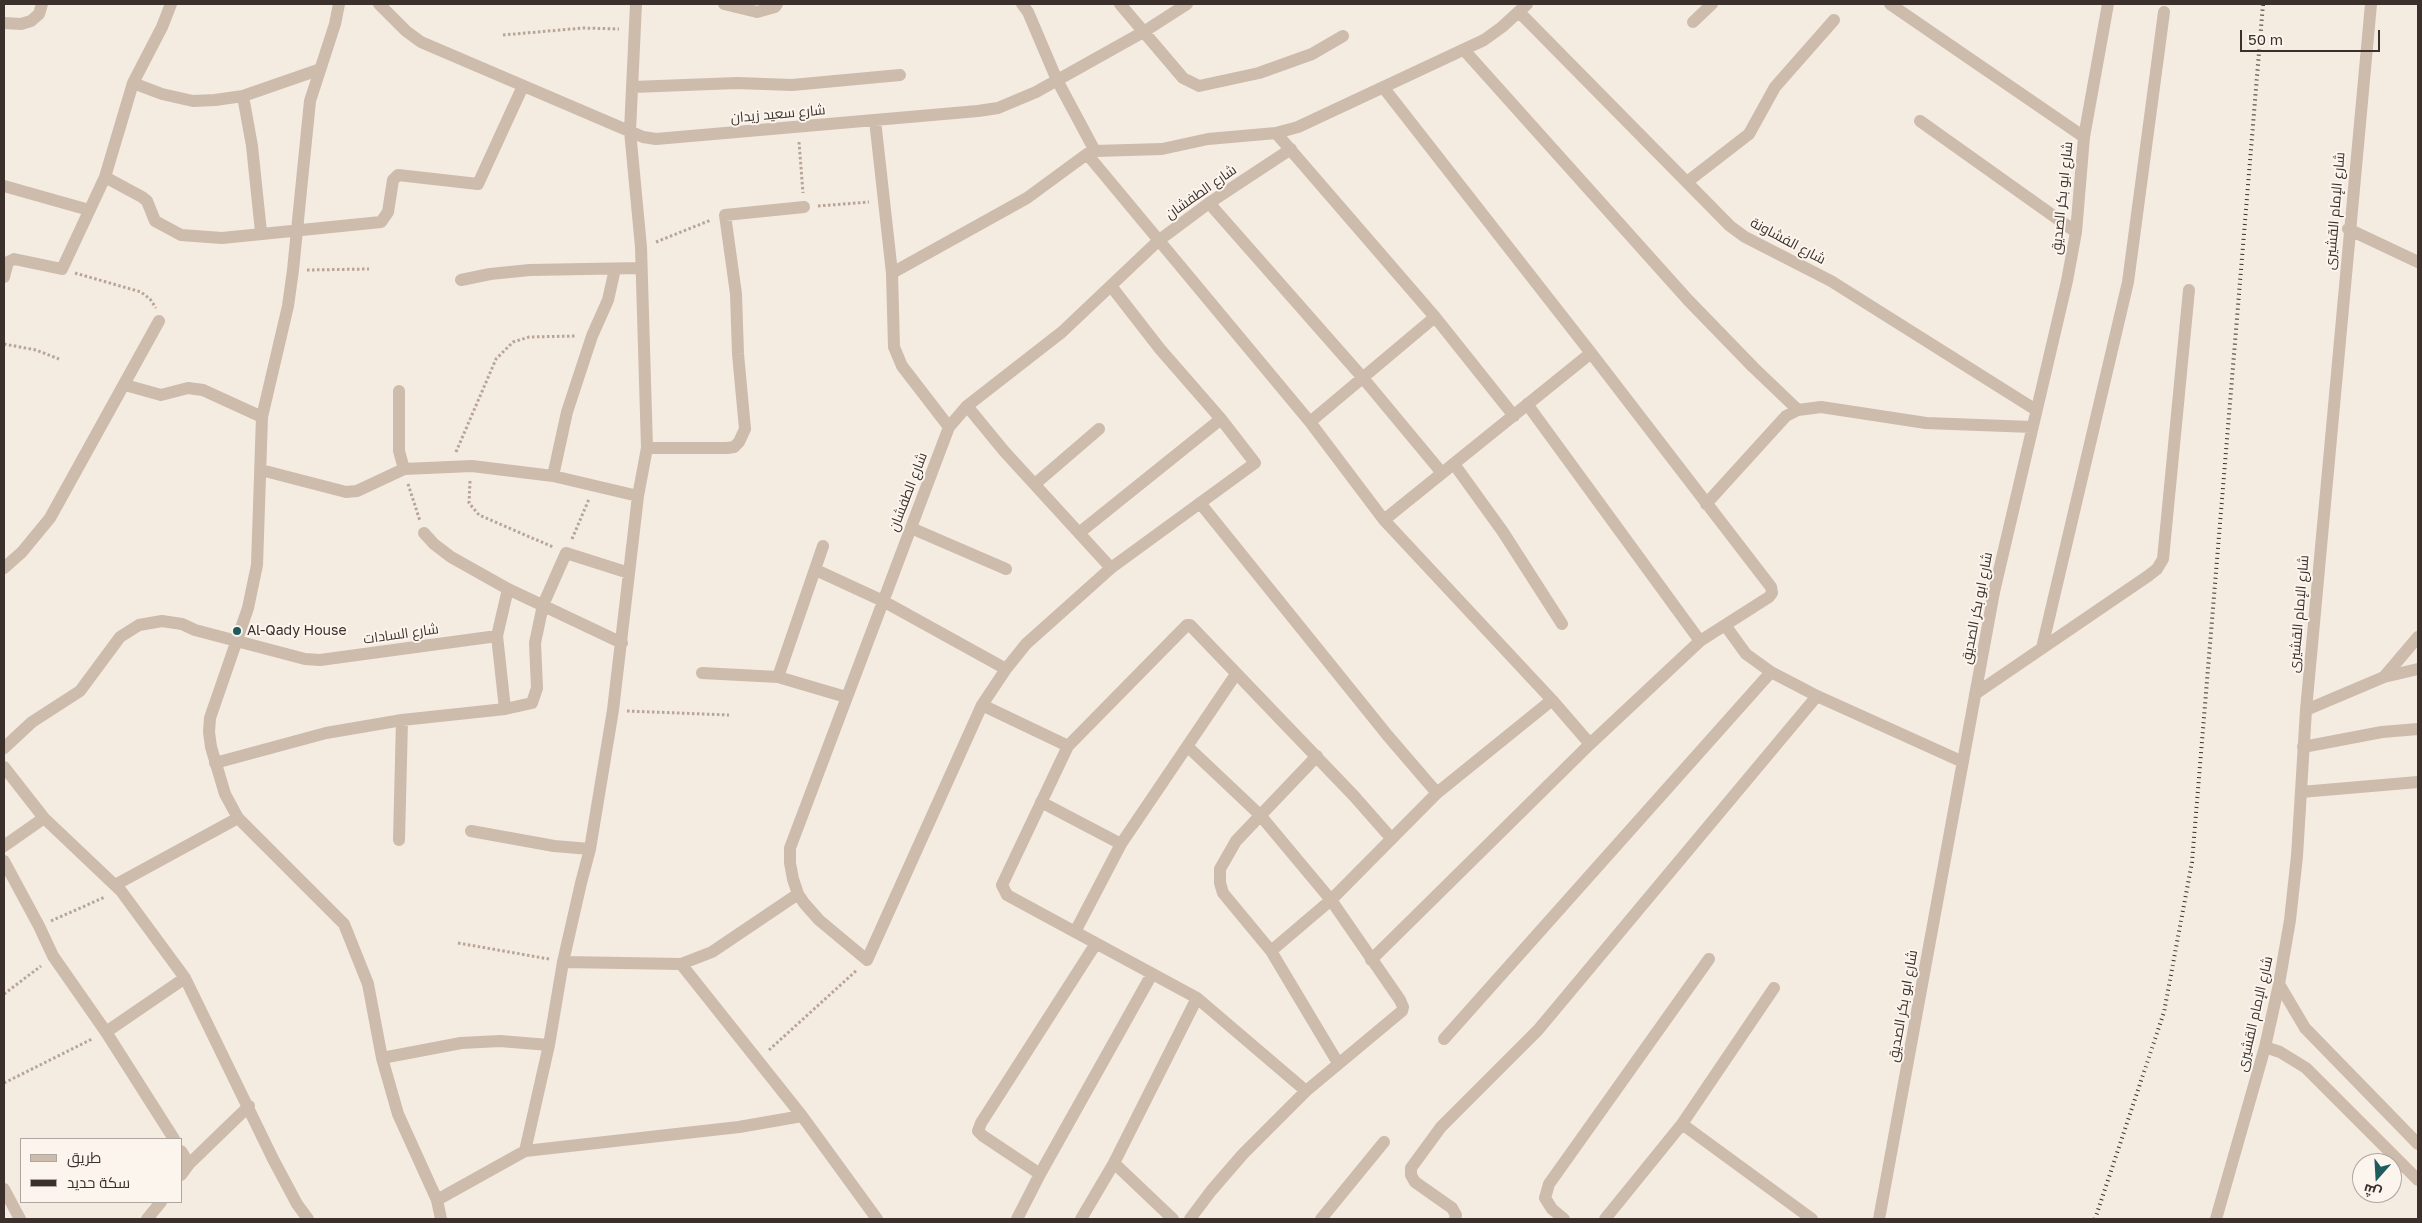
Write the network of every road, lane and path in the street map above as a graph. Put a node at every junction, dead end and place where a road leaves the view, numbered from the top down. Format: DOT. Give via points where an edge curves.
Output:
graph roads {
  1 [pos="42,4"];
  2 [pos="171,4"];
  3 [pos="339,4"];
  4 [pos="379,4"];
  5 [pos="636,4"];
  6 [pos="724,4"];
  7 [pos="777,4"];
  8 [pos="1022,4"];
  9 [pos="1120,4"];
  10 [pos="1187,4"];
  11 [pos="1712,4"];
  12 [pos="1890,4"];
  13 [pos="2108,4"];
  14 [pos="2371,4"];
  15 [pos="1523,8"];
  16 [pos="2164,12"];
  17 [pos="1834,20"];
  18 [pos="1693,22"];
  19 [pos="4,23"];
  20 [pos="636,28"];
  21 [pos="1145,31"];
  22 [pos="503,34"];
  23 [pos="1343,36"];
  24 [pos="1464,50"];
  25 [pos="318,70"];
  26 [pos="900,75"];
  27 [pos="1057,80"];
  28 [pos="133,83"];
  29 [pos="523,86"];
  30 [pos="633,87"];
  31 [pos="1383,87"];
  32 [pos="243,96"];
  33 [pos="875,120"];
  34 [pos="1920,121"];
  35 [pos="797,127"];
  36 [pos="630,131"];
  37 [pos="1276,133"];
  38 [pos="2084,137"];
  39 [pos="1291,149"];
  40 [pos="1091,152"];
  41 [pos="105,177"];
  42 [pos="1687,182"];
  43 [pos="4,186"];
  44 [pos="882,200"];
  45 [pos="1209,203"];
  46 [pos="804,207"];
  47 [pos="89,210"];
  48 [pos="725,215"];
  49 [pos="2348,229"];
  50 [pos="296,230"];
  51 [pos="261,232"];
  52 [pos="2076,232"];
  53 [pos="1158,240"];
  54 [pos="641,248"];
  55 [pos="2418,262"];
  56 [pos="641,268"];
  57 [pos="62,269"];
  58 [pos="369,269"];
  59 [pos="615,269"];
  60 [pos="293,270"];
  61 [pos="892,273"];
  62 [pos="4,277"];
  63 [pos="461,280"];
  64 [pos="1111,286"];
  65 [pos="2189,290"];
  66 [pos="1435,317"];
  67 [pos="159,321"];
  68 [pos="592,336"];
  69 [pos="4,344"];
  70 [pos="1591,353"];
  71 [pos="59,359"];
  72 [pos="1363,378"];
  73 [pos="125,384"];
  74 [pos="399,391"];
  75 [pos="1527,404"];
  76 [pos="967,406"];
  77 [pos="1798,410"];
  78 [pos="2036,410"];
  79 [pos="1514,416"];
  80 [pos="262,417"];
  81 [pos="1221,419"];
  82 [pos="1310,422"];
  83 [pos="949,427"];
  84 [pos="2032,427"];
  85 [pos="1099,429"];
  86 [pos="646,448"];
  87 [pos="1454,464"];
  88 [pos="472,466"];
  89 [pos="449,468"];
  90 [pos="404,469"];
  91 [pos="261,470"];
  92 [pos="1442,473"];
  93 [pos="553,476"];
  94 [pos="1036,484"];
  95 [pos="594,487"];
  96 [pos="638,496"];
  97 [pos="1200,503"];
  98 [pos="1706,504"];
  99 [pos="1384,520"];
  100 [pos="910,528"];
  101 [pos="424,533"];
  102 [pos="1079,533"];
  103 [pos="823,546"];
  104 [pos="566,553"];
  105 [pos="4,568"];
  106 [pos="1111,568"];
  107 [pos="1006,569"];
  108 [pos="816,570"];
  109 [pos="629,573"];
  110 [pos="508,589"];
  111 [pos="883,601"];
  112 [pos="542,605"];
  113 [pos="1562,624"];
  114 [pos="1725,624"];
  115 [pos="497,636"];
  116 [pos="2418,637"];
  117 [pos="1700,640"];
  118 [pos="237,641"];
  119 [pos="622,643"];
  120 [pos="2042,648"];
  121 [pos="1006,669"];
  122 [pos="2418,669"];
  123 [pos="702,672"];
  124 [pos="1771,672"];
  125 [pos="1236,674"];
  126 [pos="778,677"];
  127 [pos="2384,677"];
  128 [pos="1976,694"];
  129 [pos="1817,696"];
  130 [pos="846,697"];
  131 [pos="1552,700"];
  132 [pos="982,705"];
  133 [pos="506,709"];
  134 [pos="614,710"];
  135 [pos="2306,710"];
  136 [pos="729,715"];
  137 [pos="402,720"];
  138 [pos="2418,730"];
  139 [pos="1590,744"];
  140 [pos="1068,746"];
  141 [pos="1188,747"];
  142 [pos="2303,747"];
  143 [pos="4,748"];
  144 [pos="1317,756"];
  145 [pos="1963,762"];
  146 [pos="215,763"];
  147 [pos="4,767"];
  148 [pos="2418,782"];
  149 [pos="2301,792"];
  150 [pos="1438,793"];
  151 [pos="1041,802"];
  152 [pos="1260,815"];
  153 [pos="44,818"];
  154 [pos="238,818"];
  155 [pos="471,831"];
  156 [pos="1391,838"];
  157 [pos="399,840"];
  158 [pos="1122,844"];
  159 [pos="4,846"];
  160 [pos="590,849"];
  161 [pos="4,861"];
  162 [pos="118,888"];
  163 [pos="798,894"];
  164 [pos="1330,900"];
  165 [pos="39,926"];
  166 [pos="1075,932"];
  167 [pos="458,943"];
  168 [pos="1095,945"];
  169 [pos="1271,951"];
  170 [pos="53,956"];
  171 [pos="1709,959"];
  172 [pos="867,960"];
  173 [pos="1371,960"];
  174 [pos="564,962"];
  175 [pos="681,964"];
  176 [pos="1152,974"];
  177 [pos="184,978"];
  178 [pos="2280,984"];
  179 [pos="1774,988"];
  180 [pos="4,994"];
  181 [pos="1197,998"];
  182 [pos="106,1032"];
  183 [pos="1444,1039"];
  184 [pos="549,1045"];
  185 [pos="2265,1047"];
  186 [pos="382,1058"];
  187 [pos="758,1061"];
  188 [pos="1338,1063"];
  189 [pos="4,1083"];
  190 [pos="1306,1091"];
  191 [pos="249,1106"];
  192 [pos="802,1116"];
  193 [pos="1682,1124"];
  194 [pos="173,1138"];
  195 [pos="1384,1142"];
  196 [pos="2418,1144"];
  197 [pos="525,1152"];
  198 [pos="182,1153"];
  199 [pos="1114,1163"];
  200 [pos="189,1164"];
  201 [pos="182,1174"];
  202 [pos="1040,1174"];
  203 [pos="2418,1180"];
  204 [pos="4,1193"];
  205 [pos="437,1200"];
  206 [pos="160,1203"];
  207 [pos="20,1219"];
  208 [pos="147,1219"];
  209 [pos="308,1219"];
  210 [pos="441,1219"];
  211 [pos="877,1219"];
  212 [pos="1017,1219"];
  213 [pos="1081,1219"];
  214 [pos="1173,1219"];
  215 [pos="1190,1219"];
  216 [pos="1321,1219"];
  217 [pos="1455,1219"];
  218 [pos="1564,1219"];
  219 [pos="1604,1219"];
  220 [pos="1812,1219"];
  221 [pos="1880,1219"];
  222 [pos="2216,1219"];
  1 -- 19 [label="street" via="39,14 31,21"];
  2 -- 28 [label="street"];
  3 -- 25 [label="street"];
  4 -- 29 [label="street, شارع سعيد زيدان" via="421,42"];
  5 -- 20 [label="street"];
  6 -- 7 [label="street" via="757,12"];
  8 -- 27 [label="street" via="1037,30"];
  9 -- 21 [label="street"];
  10 -- 21 [label="street, شارع سعيد زيدان"];
  11 -- 18 [label="street"];
  12 -- 38 [label="street"];
  13 -- 38 [label="street, شارع ابو بكر الصديق"];
  14 -- 49 [label="street, شارع الإمام القشيرى"];
  15 -- 24 [label="street" via="1502,27"];
  15 -- 42 [label="street, شارع الفشاونة"];
  16 -- 120 [label="street" via="2128,282"];
  17 -- 42 [label="street" via="1775,87 1749,134"];
  20 -- 22 [label="path"];
  20 -- 30 [label="street"];
  21 -- 23 [label="street" via="1183,78 1199,86 1259,73 1312,54"];
  21 -- 27 [label="street, شارع سعيد زيدان"];
  24 -- 31 [label="street"];
  24 -- 77 [label="street" via="1688,300"];
  25 -- 32 [label="street"];
  25 -- 50 [label="street" via="306,120"];
  26 -- 30 [label="street" via="792,86 737,83"];
  27 -- 33 [label="street, شارع سعيد زيدان" via="998,108"];
  27 -- 40 [label="street"];
  28 -- 32 [label="street" via="194,101"];
  28 -- 41 [label="street"];
  29 -- 36 [label="street, شارع سعيد زيدان"];
  29 -- 50 [label="street" via="478,184 398,175 393,180 388,212 381,222"];
  30 -- 36 [label="street"];
  31 -- 37 [label="street" via="1298,127"];
  31 -- 70 [label="street"];
  32 -- 51 [label="street"];
  33 -- 35 [label="street, شارع سعيد زيدان"];
  33 -- 44 [label="street"];
  34 -- 52 [label="street"];
  35 -- 36 [label="street, شارع سعيد زيدان" via="656,139"];
  35 -- 46 [label="path"];
  36 -- 54 [label="street"];
  37 -- 39 [label="street"];
  37 -- 40 [label="street" via="1208,138 1156,150"];
  38 -- 52 [label="street, شارع ابو بكر الصديق"];
  39 -- 45 [label="street, شارع الطفشان"];
  39 -- 66 [label="street"];
  40 -- 53 [label="street"];
  40 -- 61 [label="street" via="1027,198"];
  41 -- 47 [label="street"];
  41 -- 51 [label="street" via="142,197 155,221 181,235 222,238"];
  42 -- 78 [label="street, شارع الفشاونة" via="1745,237 1831,281"];
  43 -- 47 [label="street"];
  44 -- 46 [label="path"];
  44 -- 61 [label="street"];
  45 -- 53 [label="street, شارع الطفشان"];
  45 -- 72 [label="street"];
  46 -- 48 [label="street"];
  47 -- 57 [label="street"];
  48 -- 54 [label="path"];
  48 -- 86 [label="street" via="736,294 744,436 734,447 727,448"];
  49 -- 55 [label="street"];
  49 -- 135 [label="street, شارع الإمام القشيرى"];
  50 -- 51 [label="street"];
  50 -- 60 [label="street"];
  52 -- 78 [label="street, شارع ابو بكر الصديق" via="2057,328"];
  53 -- 64 [label="street, شارع الطفشان"];
  53 -- 82 [label="street"];
  54 -- 56 [label="street"];
  56 -- 59 [label="street"];
  56 -- 86 [label="street"];
  57 -- 62 [label="street" via="14,258 8,262"];
  57 -- 67 [label="path" via="141,292 156,306"];
  58 -- 60 [label="path"];
  59 -- 63 [label="street" via="530,270"];
  59 -- 68 [label="street" via="608,300"];
  60 -- 80 [label="street" via="288,306"];
  61 -- 83 [label="street" via="894,347 898,359"];
  64 -- 76 [label="street, شارع الطفشان" via="1062,332"];
  64 -- 81 [label="street"];
  65 -- 120 [label="street" via="2163,559 2148,576"];
  66 -- 72 [label="street"];
  66 -- 79 [label="street"];
  67 -- 73 [label="street"];
  68 -- 89 [label="path" via="529,337 514,342 496,359"];
  68 -- 93 [label="street" via="568,412"];
  69 -- 71 [label="path" via="36,350"];
  70 -- 75 [label="street"];
  70 -- 98 [label="street"];
  72 -- 82 [label="street"];
  72 -- 92 [label="street"];
  73 -- 80 [label="street" via="161,394 188,388 203,390"];
  73 -- 105 [label="street" via="50,518"];
  74 -- 90 [label="street" via="398,451"];
  75 -- 79 [label="street"];
  75 -- 117 [label="street"];
  76 -- 83 [label="street, شارع الطفشان"];
  76 -- 94 [label="street"];
  77 -- 84 [label="street" via="1821,407 1926,423"];
  77 -- 98 [label="street" via="1786,416"];
  78 -- 84 [label="street, شارع ابو بكر الصديق"];
  79 -- 87 [label="street"];
  80 -- 91 [label="street"];
  81 -- 97 [label="street" via="1255,463"];
  81 -- 102 [label="street"];
  82 -- 99 [label="street"];
  83 -- 100 [label="street, شارع الطفشان"];
  84 -- 128 [label="street, شارع ابو بكر الصديق" via="1994,592"];
  85 -- 94 [label="street"];
  86 -- 96 [label="street"];
  87 -- 92 [label="street"];
  87 -- 113 [label="street" via="1503,532"];
  88 -- 89 [label="street"];
  88 -- 93 [label="street"];
  88 -- 104 [label="path" via="469,503 473,510"];
  89 -- 90 [label="street"];
  90 -- 91 [label="street" via="357,491 346,492"];
  90 -- 101 [label="path"];
  91 -- 118 [label="street" via="258,565"];
  92 -- 99 [label="street"];
  93 -- 95 [label="street"];
  94 -- 102 [label="street"];
  95 -- 96 [label="street"];
  95 -- 104 [label="path"];
  96 -- 109 [label="street"];
  97 -- 106 [label="street"];
  97 -- 150 [label="street"];
  98 -- 114 [label="street" via="1771,587 1772,593"];
  99 -- 131 [label="street"];
  100 -- 107 [label="street"];
  100 -- 111 [label="street, شارع الطفشان"];
  101 -- 110 [label="street" via="451,557"];
  102 -- 106 [label="street"];
  103 -- 108 [label="street"];
  104 -- 109 [label="street"];
  104 -- 112 [label="street"];
  106 -- 121 [label="street" via="1026,644"];
  108 -- 111 [label="street"];
  108 -- 126 [label="street"];
  109 -- 119 [label="street"];
  110 -- 112 [label="street"];
  110 -- 115 [label="street"];
  111 -- 121 [label="street"];
  111 -- 130 [label="street, شارع الطفشان"];
  112 -- 119 [label="street"];
  112 -- 133 [label="street" via="535,643 537,688 534,700"];
  114 -- 117 [label="street"];
  114 -- 124 [label="street" via="1746,654"];
  115 -- 118 [label="street, شارع السادات" via="320,660"];
  115 -- 133 [label="street"];
  116 -- 127 [label="street"];
  117 -- 139 [label="street"];
  118 -- 143 [label="street, شارع السادات" via="182,624 162,621 139,625 120,637 80,691 32,722"];
  118 -- 146 [label="street" via="210,718"];
  119 -- 134 [label="street"];
  120 -- 128 [label="street"];
  121 -- 132 [label="street"];
  122 -- 127 [label="street"];
  123 -- 126 [label="street"];
  124 -- 129 [label="street"];
  124 -- 183 [label="street"];
  125 -- 140 [label="street" via="1194,627 1187,625"];
  125 -- 141 [label="street"];
  125 -- 144 [label="street"];
  126 -- 130 [label="street"];
  127 -- 135 [label="street"];
  128 -- 145 [label="street, شارع ابو بكر الصديق"];
  129 -- 145 [label="street"];
  129 -- 217 [label="street" via="1538,1030 1441,1127 1411,1168 1415,1182 1452,1208"];
  130 -- 163 [label="street, شارع الطفشان" via="790,848 790,863"];
  131 -- 139 [label="street"];
  131 -- 150 [label="street"];
  132 -- 140 [label="street"];
  132 -- 172 [label="street"];
  133 -- 137 [label="street"];
  134 -- 136 [label="path"];
  134 -- 160 [label="street"];
  135 -- 142 [label="street, شارع الإمام القشيرى"];
  137 -- 146 [label="street" via="326,733"];
  137 -- 157 [label="street"];
  138 -- 142 [label="street" via="2382,732"];
  139 -- 173 [label="street"];
  140 -- 151 [label="street"];
  141 -- 152 [label="street"];
  141 -- 158 [label="street"];
  142 -- 149 [label="street, شارع الإمام القشيرى"];
  144 -- 152 [label="street"];
  144 -- 156 [label="street"];
  145 -- 221 [label="street, شارع ابو بكر الصديق"];
  146 -- 154 [label="street" via="225,794"];
  147 -- 153 [label="street"];
  148 -- 149 [label="street"];
  149 -- 178 [label="street, شارع الإمام القشيرى" via="2294,884"];
  150 -- 156 [label="street"];
  151 -- 158 [label="street"];
  151 -- 166 [label="street" via="1002,885 1007,895"];
  152 -- 164 [label="street"];
  152 -- 169 [label="street" via="1227,855 1220,869 1220,883 1223,893"];
  153 -- 159 [label="street"];
  153 -- 162 [label="street"];
  154 -- 162 [label="street"];
  154 -- 186 [label="street" via="344,924 368,984"];
  155 -- 160 [label="street"];
  156 -- 164 [label="street"];
  158 -- 166 [label="street"];
  160 -- 174 [label="street"];
  161 -- 165 [label="street"];
  162 -- 165 [label="path"];
  162 -- 177 [label="street"];
  163 -- 172 [label="street, شارع الطفشان" via="815,916"];
  163 -- 175 [label="street" via="712,952"];
  164 -- 169 [label="street"];
  164 -- 173 [label="street"];
  165 -- 170 [label="street"];
  166 -- 168 [label="street"];
  167 -- 174 [label="path"];
  168 -- 176 [label="street"];
  168 -- 202 [label="street" via="978,1131"];
  169 -- 188 [label="street"];
  170 -- 180 [label="path"];
  170 -- 182 [label="street"];
  171 -- 218 [label="street" via="1549,1184 1545,1198"];
  172 -- 187 [label="path"];
  173 -- 188 [label="street" via="1400,1000 1402,1011"];
  174 -- 175 [label="street"];
  174 -- 184 [label="street"];
  175 -- 187 [label="street"];
  176 -- 181 [label="street"];
  176 -- 202 [label="street"];
  177 -- 182 [label="street"];
  177 -- 191 [label="street"];
  178 -- 185 [label="street, شارع الإمام القشيرى"];
  178 -- 196 [label="street" via="2305,1028"];
  179 -- 193 [label="street"];
  181 -- 190 [label="street"];
  181 -- 199 [label="street"];
  182 -- 189 [label="path"];
  182 -- 194 [label="street"];
  184 -- 186 [label="street" via="500,1041 461,1043"];
  184 -- 197 [label="street"];
  185 -- 203 [label="street" via="2306,1068"];
  185 -- 222 [label="street, شارع الإمام القشيرى"];
  186 -- 205 [label="street" via="398,1114"];
  187 -- 192 [label="street"];
  188 -- 190 [label="street"];
  190 -- 215 [label="street" via="1243,1154"];
  191 -- 200 [label="street"];
  191 -- 209 [label="street" via="273,1159"];
  192 -- 197 [label="street" via="739,1127"];
  192 -- 211 [label="street"];
  193 -- 219 [label="street"];
  193 -- 220 [label="street"];
  195 -- 216 [label="street"];
  197 -- 205 [label="street"];
  198 -- 200 [label="street"];
  199 -- 213 [label="street"];
  199 -- 214 [label="street"];
  200 -- 201 [label="street"];
  202 -- 212 [label="street"];
  204 -- 207 [label="street"];
  205 -- 210 [label="street"];
  206 -- 208 [label="street"];
}
